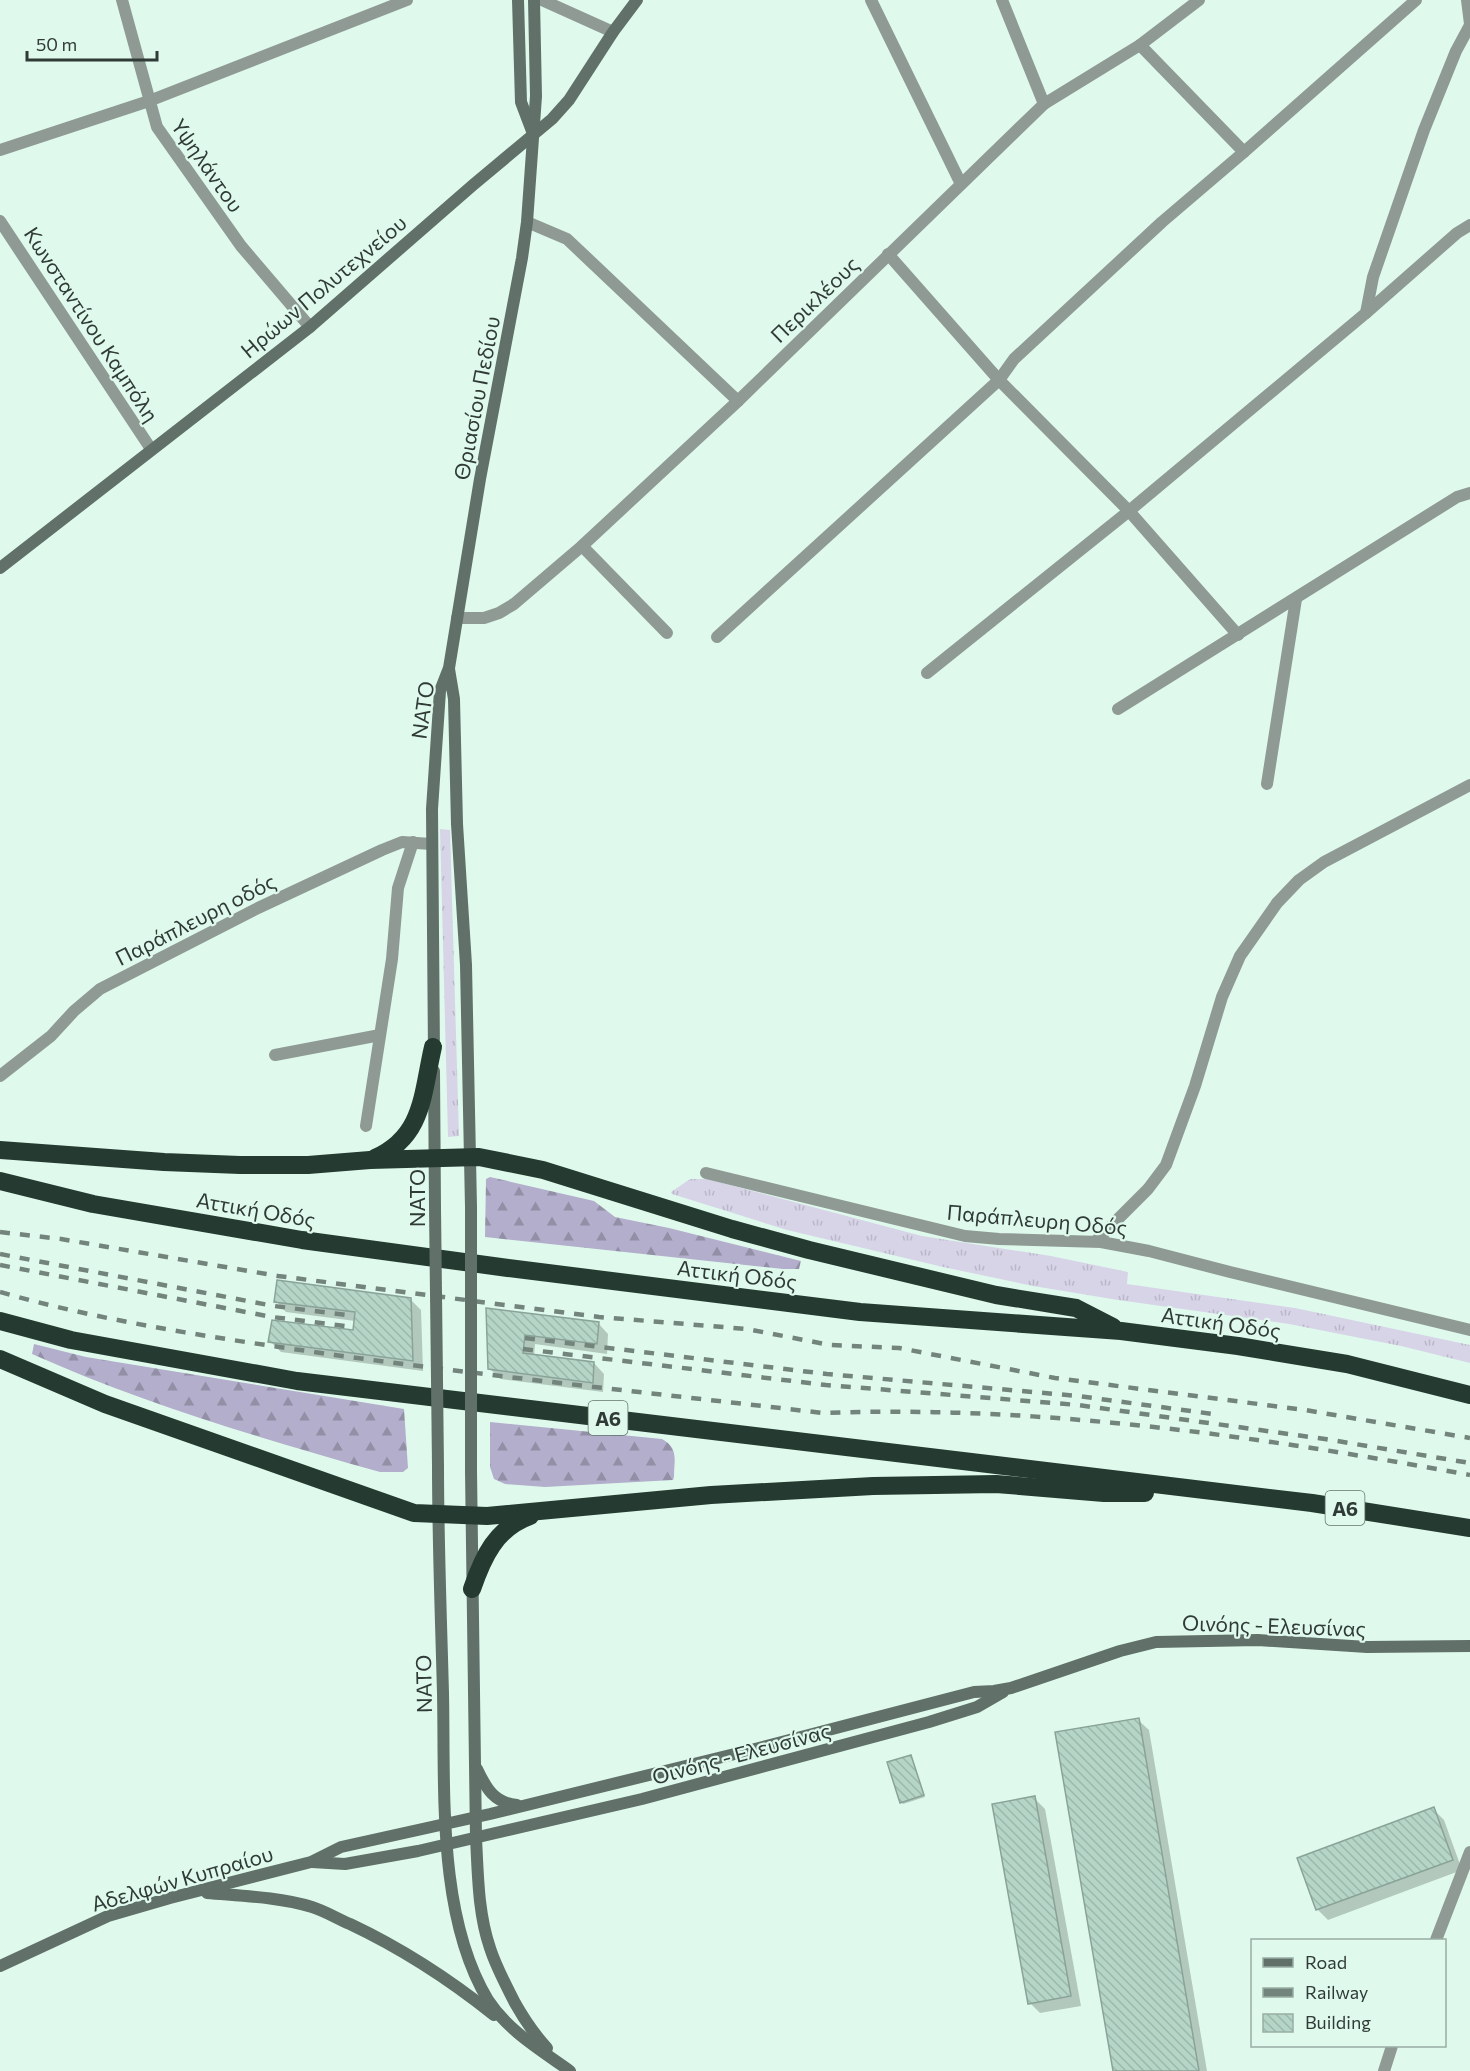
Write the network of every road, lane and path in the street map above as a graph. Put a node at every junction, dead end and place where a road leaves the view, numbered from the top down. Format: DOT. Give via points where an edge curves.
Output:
graph roads {
  1 [pos="123,0"];
  2 [pos="407,0"];
  3 [pos="518,0"];
  4 [pos="534,0"];
  5 [pos="542,0"];
  6 [pos="637,0"];
  7 [pos="871,0"];
  8 [pos="1002,0"];
  9 [pos="1199,0"];
  10 [pos="1416,0"];
  11 [pos="1467,0"];
  12 [pos="1470,24"];
  13 [pos="613,32"];
  14 [pos="1140,45"];
  15 [pos="149,101"];
  16 [pos="1044,104"];
  17 [pos="534,135"];
  18 [pos="0,150"];
  19 [pos="1244,152"];
  20 [pos="961,184"];
  21 [pos="0,220"];
  22 [pos="527,222"];
  23 [pos="1470,225"];
  24 [pos="888,254"];
  25 [pos="1366,314"];
  26 [pos="309,327"];
  27 [pos="999,380"];
  28 [pos="738,401"];
  29 [pos="151,449"];
  30 [pos="1470,493"];
  31 [pos="1129,511"];
  32 [pos="582,546"];
  33 [pos="0,568"];
  34 [pos="1296,599"];
  35 [pos="457,618"];
  36 [pos="667,633"];
  37 [pos="1238,635"];
  38 [pos="717,637"];
  39 [pos="449,668"];
  40 [pos="927,673"];
  41 [pos="1118,709"];
  42 [pos="1267,784"];
  43 [pos="1470,785"];
  44 [pos="413,842"];
  45 [pos="431,844"];
  46 [pos="380,1035"];
  47 [pos="433,1047"];
  48 [pos="275,1055"];
  49 [pos="0,1076"];
  50 [pos="366,1126"];
  51 [pos="0,1150"];
  52 [pos="471,1156"];
  53 [pos="435,1157"];
  54 [pos="370,1160"];
  55 [pos="706,1173"];
  56 [pos="0,1181"];
  57 [pos="1096,1241"];
  58 [pos="0,1321"];
  59 [pos="1470,1330"];
  60 [pos="1121,1331"];
  61 [pos="0,1359"];
  62 [pos="1470,1395"];
  63 [pos="1220,1492"];
  64 [pos="542,1512"];
  65 [pos="438,1514"];
  66 [pos="471,1516"];
  67 [pos="1470,1528"];
  68 [pos="472,1589"];
  69 [pos="1470,1646"];
  70 [pos="1011,1688"];
  71 [pos="475,1763"];
  72 [pos="524,1806"];
  73 [pos="476,1817"];
  74 [pos="446,1824"];
  75 [pos="476,1838"];
  76 [pos="448,1844"];
  77 [pos="1470,1852"];
  78 [pos="311,1862"];
  79 [pos="194,1892"];
  80 [pos="1437,1939"];
  81 [pos="0,1966"];
  82 [pos="515,2032"];
  83 [pos="1392,2047"];
  84 [pos="569,2071"];
  85 [pos="1384,2071"];
  1 -- 15 [label="street, Υψηλάντου"];
  2 -- 15 [label="street"];
  3 -- 17 [label="main road, Θριασίου Πεδίου" via="521,102"];
  4 -- 17 [label="main road, Θριασίου Πεδίου"];
  5 -- 13 [label="street"];
  6 -- 13 [label="main road, Ηρώων Πολυτεχνείου"];
  7 -- 20 [label="street"];
  8 -- 16 [label="street"];
  9 -- 14 [label="street, Περικλέους"];
  10 -- 19 [label="street"];
  11 -- 12 [label="street"];
  12 -- 25 [label="street" via="1424,130 1373,277"];
  13 -- 17 [label="main road, Ηρώων Πολυτεχνείου" via="569,100"];
  14 -- 16 [label="street, Περικλέους"];
  14 -- 19 [label="street"];
  15 -- 18 [label="street"];
  15 -- 26 [label="street, Υψηλάντου" via="157,127 241,246"];
  16 -- 20 [label="street, Περικλέους"];
  17 -- 22 [label="main road, Θριασίου Πεδίου"];
  17 -- 26 [label="main road, Ηρώων Πολυτεχνείου"];
  19 -- 27 [label="street" via="1118,262 1014,359"];
  20 -- 24 [label="street, Περικλέους"];
  21 -- 29 [label="street, Κωνσταντίνου Καμπόλη"];
  22 -- 28 [label="street" via="567,239"];
  22 -- 35 [label="main road, Θριασίου Πεδίου"];
  23 -- 25 [label="street"];
  24 -- 27 [label="street"];
  24 -- 28 [label="street, Περικλέους"];
  25 -- 31 [label="street"];
  26 -- 29 [label="main road, Ηρώων Πολυτεχνείου"];
  27 -- 31 [label="street"];
  27 -- 38 [label="street"];
  28 -- 32 [label="street, Περικλέους"];
  29 -- 33 [label="main road, Ηρώων Πολυτεχνείου"];
  30 -- 34 [label="street" via="1457,497"];
  31 -- 37 [label="street"];
  31 -- 40 [label="street"];
  32 -- 35 [label="street, Περικλέους" via="499,614"];
  32 -- 36 [label="street"];
  34 -- 37 [label="street"];
  34 -- 42 [label="street"];
  35 -- 39 [label="main road, Θριασίου Πεδίου"];
  37 -- 41 [label="street"];
  39 -- 45 [label="main road, ΝΑΤΟ" via="440,690"];
  39 -- 52 [label="main road, ΝΑΤΟ" via="454,699 466,965"];
  43 -- 57 [label="street" via="1324,862 1276,903 1240,956 1222,998 1166,1165 1148,1189"];
  44 -- 45 [label="street, Παράπλευρη οδός"];
  44 -- 46 [label="street" via="398,888"];
  44 -- 49 [label="street, Παράπλευρη οδός" via="402,842 315,881 100,989 51,1036"];
  45 -- 47 [label="main road, ΝΑΤΟ"];
  46 -- 48 [label="street"];
  46 -- 50 [label="street"];
  47 -- 53 [label="main road, ΝΑΤΟ"];
  47 -- 54 [label="highway" via="415,1123 390,1151"];
  51 -- 54 [label="highway" via="240,1165 308,1166"];
  52 -- 53 [label="highway"];
  52 -- 60 [label="highway" via="543,1170 809,1251 996,1295 1076,1308"];
  52 -- 66 [label="main road, ΝΑΤΟ, bridge"];
  53 -- 54 [label="highway"];
  53 -- 65 [label="main road, ΝΑΤΟ, bridge"];
  55 -- 57 [label="street, Παράπλευρη Οδός" via="964,1236"];
  56 -- 60 [label="highway, Αττική Οδός" via="93,1204 508,1269 860,1312"];
  57 -- 59 [label="street, Παράπλευρη Οδός"];
  58 -- 63 [label="highway, Α6" via="71,1340 297,1381"];
  60 -- 62 [label="highway, Αττική Οδός" via="1347,1364"];
  61 -- 65 [label="highway" via="105,1404 403,1510"];
  63 -- 64 [label="highway" via="1104,1493 996,1484 873,1486"];
  63 -- 67 [label="highway, Α6"];
  64 -- 66 [label="highway"];
  64 -- 68 [label="highway" via="520,1520 500,1534 480,1565"];
  65 -- 66 [label="highway"];
  65 -- 74 [label="main road, ΝΑΤΟ"];
  66 -- 68 [label="main road, ΝΑΤΟ"];
  68 -- 71 [label="main road, ΝΑΤΟ"];
  69 -- 70 [label="main road, Οινόης - Ελευσίνας" via="1367,1647 1258,1640 1156,1642"];
  70 -- 72 [label="main road, Οινόης - Ελευσίνας" via="974,1692"];
  70 -- 75 [label="main road, Οινόης - Ελευσίνας" via="977,1707 930,1722 653,1797"];
  71 -- 72 [label="main road" via="492,1795 503,1802"];
  71 -- 73 [label="main road, ΝΑΤΟ"];
  72 -- 73 [label="main road, Οινόης - Ελευσίνας"];
  73 -- 74 [label="main road, Αδελφών Κυπραίου"];
  73 -- 75 [label="main road, ΝΑΤΟ"];
  74 -- 76 [label="main road, ΝΑΤΟ"];
  74 -- 78 [label="main road, Αδελφών Κυπραίου" via="341,1847"];
  75 -- 76 [label="main road, Αδελφών Κυπραίου"];
  75 -- 84 [label="main road, ΝΑΤΟ" via="480,1899 490,1948 537,2038"];
  76 -- 78 [label="main road, Αδελφών Κυπραίου" via="345,1864"];
  76 -- 82 [label="main road, ΝΑΤΟ" via="451,1884 468,1954 489,2001"];
  77 -- 80 [label="street"];
  78 -- 79 [label="main road, Αδελφών Κυπραίου"];
  79 -- 81 [label="main road, Αδελφών Κυπραίου" via="108,1917"];
  79 -- 82 [label="main road" via="313,1907 373,1935 453,1982"];
  82 -- 84 [label="main road, ΝΑΤΟ"];
  83 -- 85 [label="street"];
}
